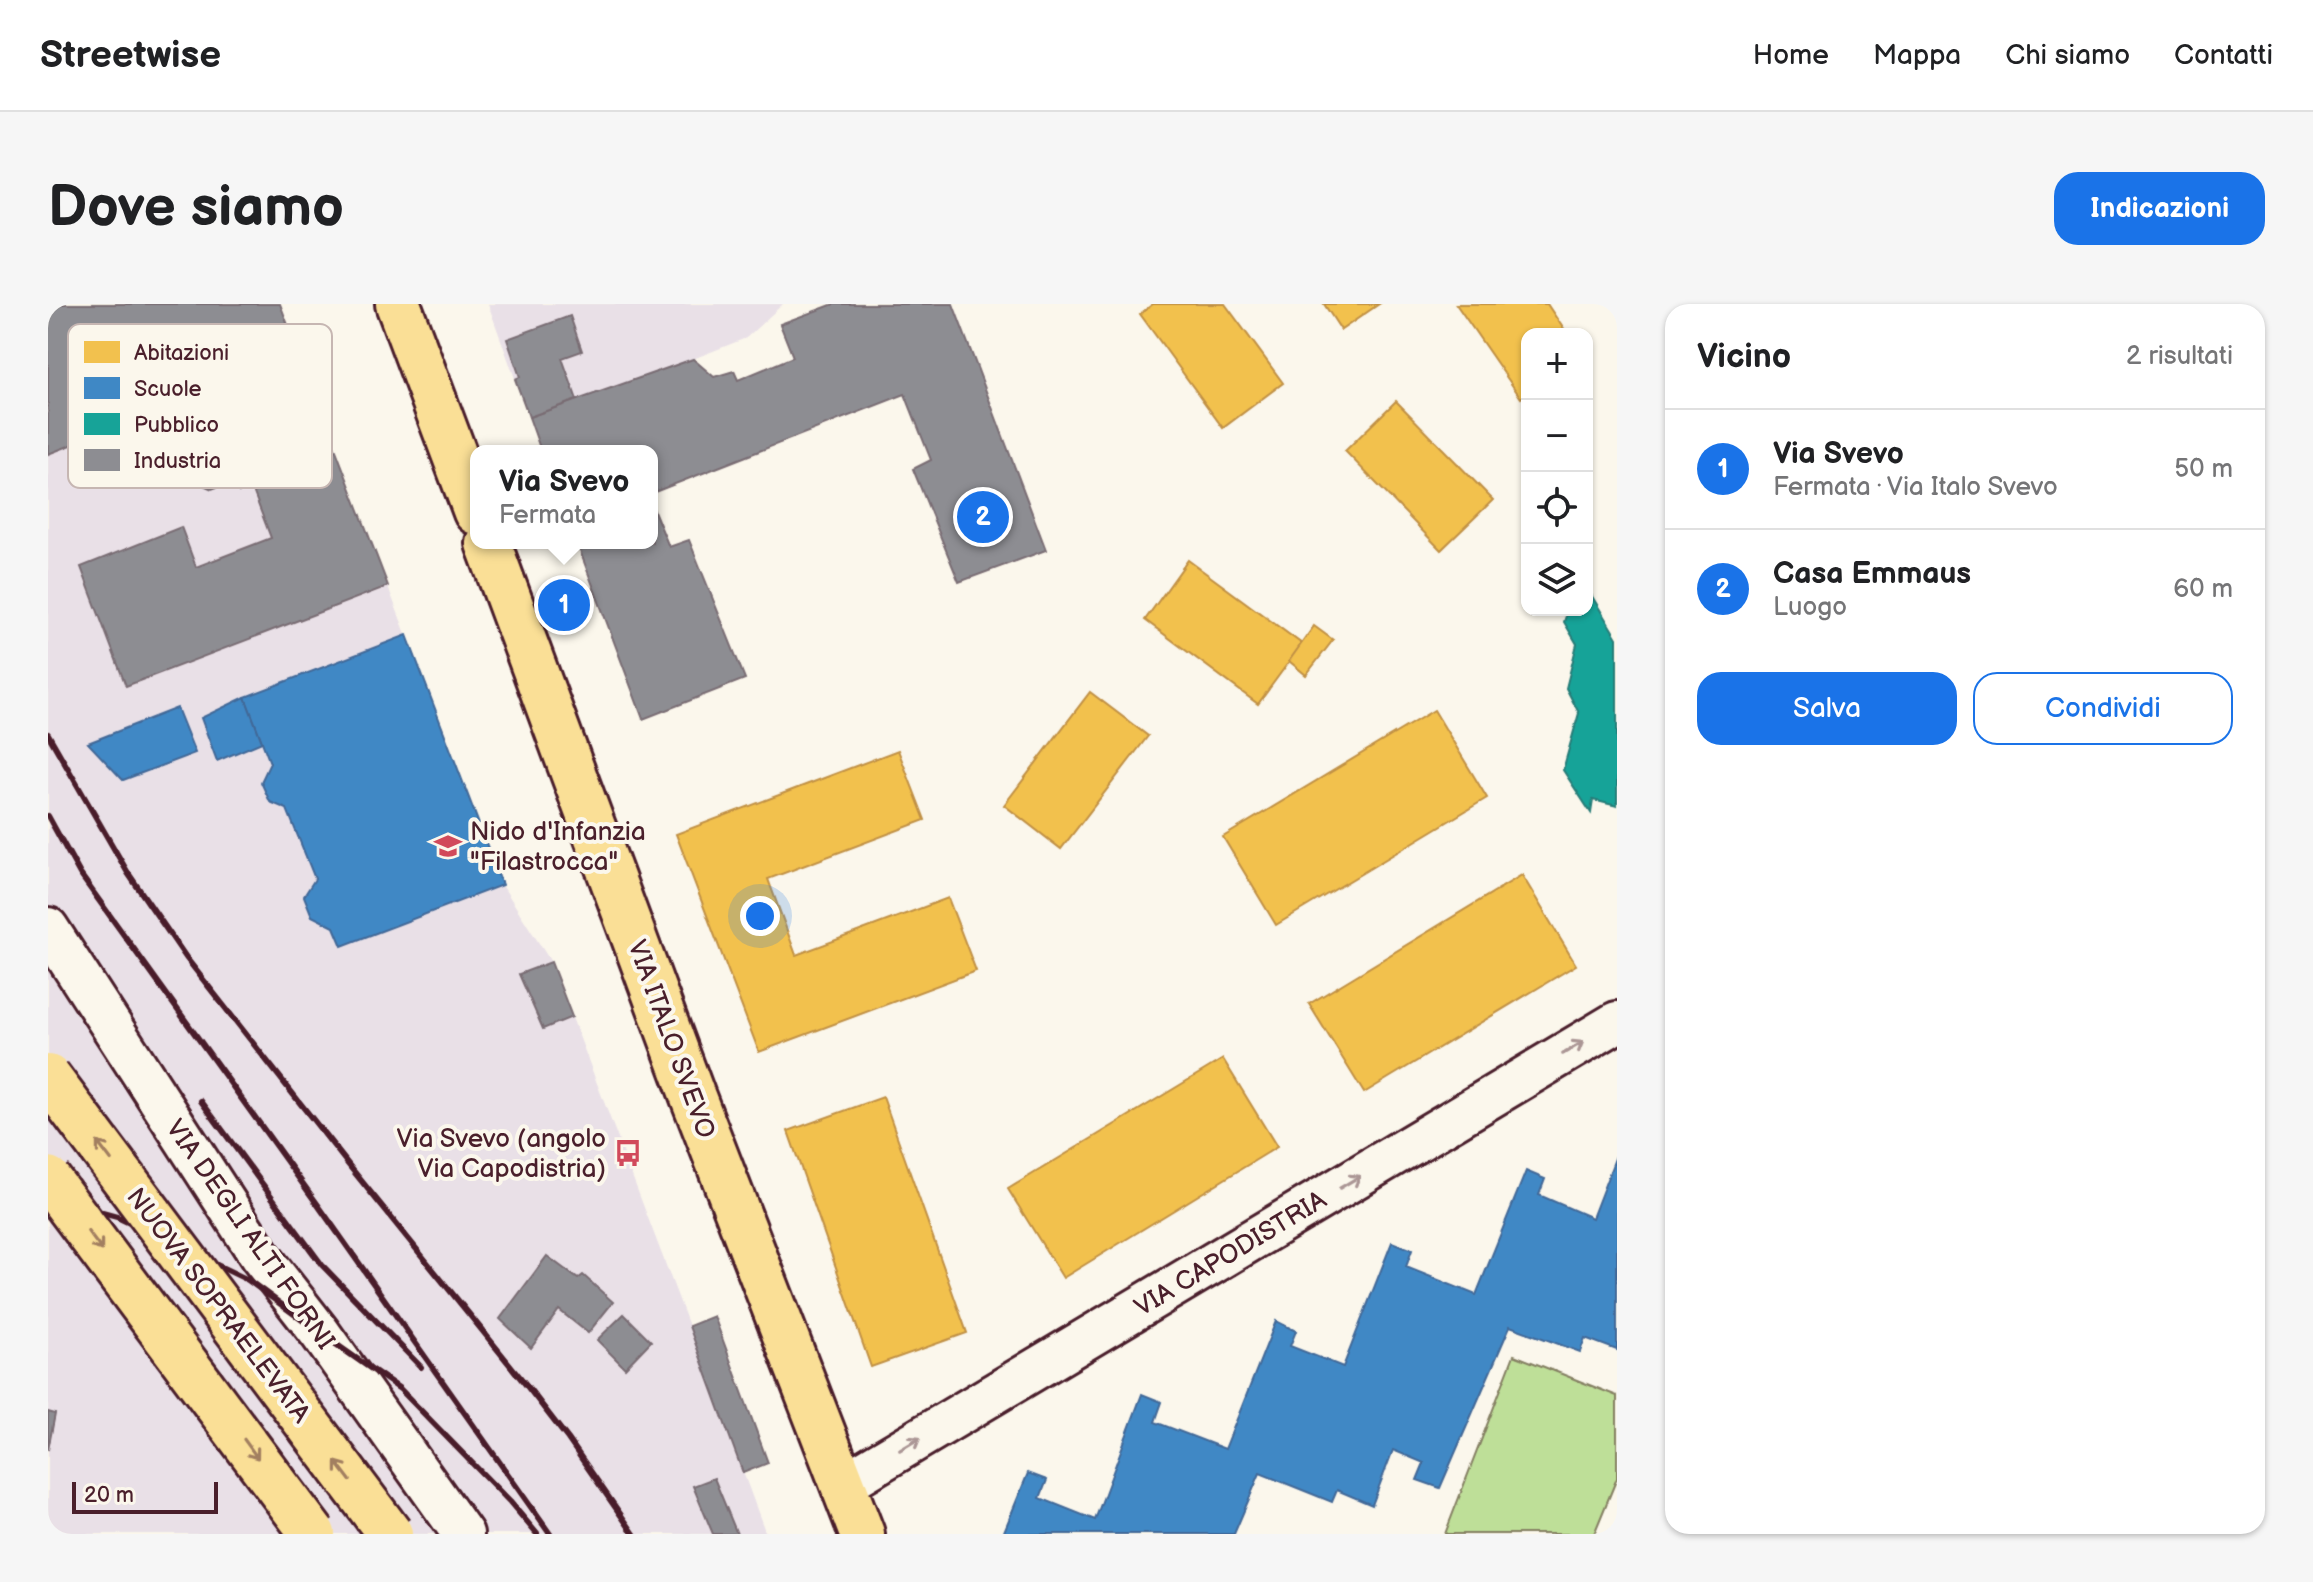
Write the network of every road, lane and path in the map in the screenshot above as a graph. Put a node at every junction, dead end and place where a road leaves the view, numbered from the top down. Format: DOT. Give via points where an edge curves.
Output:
graph roads {
  1 [pos="398,304"];
  2 [pos="470,496"];
  3 [pos="490,549"];
  4 [pos="48,928"];
  5 [pos="1617,1022"];
  6 [pos="48,1077"];
  7 [pos="48,1179"];
  8 [pos="843,1484"];
  9 [pos="313,1534"];
  10 [pos="390,1534"];
  11 [pos="463,1534"];
  12 [pos="862,1534"];
  1 -- 2 [label="main road"];
  3 -- 8 [label="main road, VIA ITALO SVEVO"];
  4 -- 11 [label="street, VIA DEGLI ALTI FORNI" via="260,1256"];
  8 -- 5 [label="street, VIA CAPODISTRIA, one-way"];
  10 -- 6 [label="main road, NUOVA SOPRAELEVATA, one-way, bridge"];
  7 -- 9 [label="main road, one-way, bridge"];
  8 -- 12 [label="main road, VIA ITALO SVEVO"];
}
